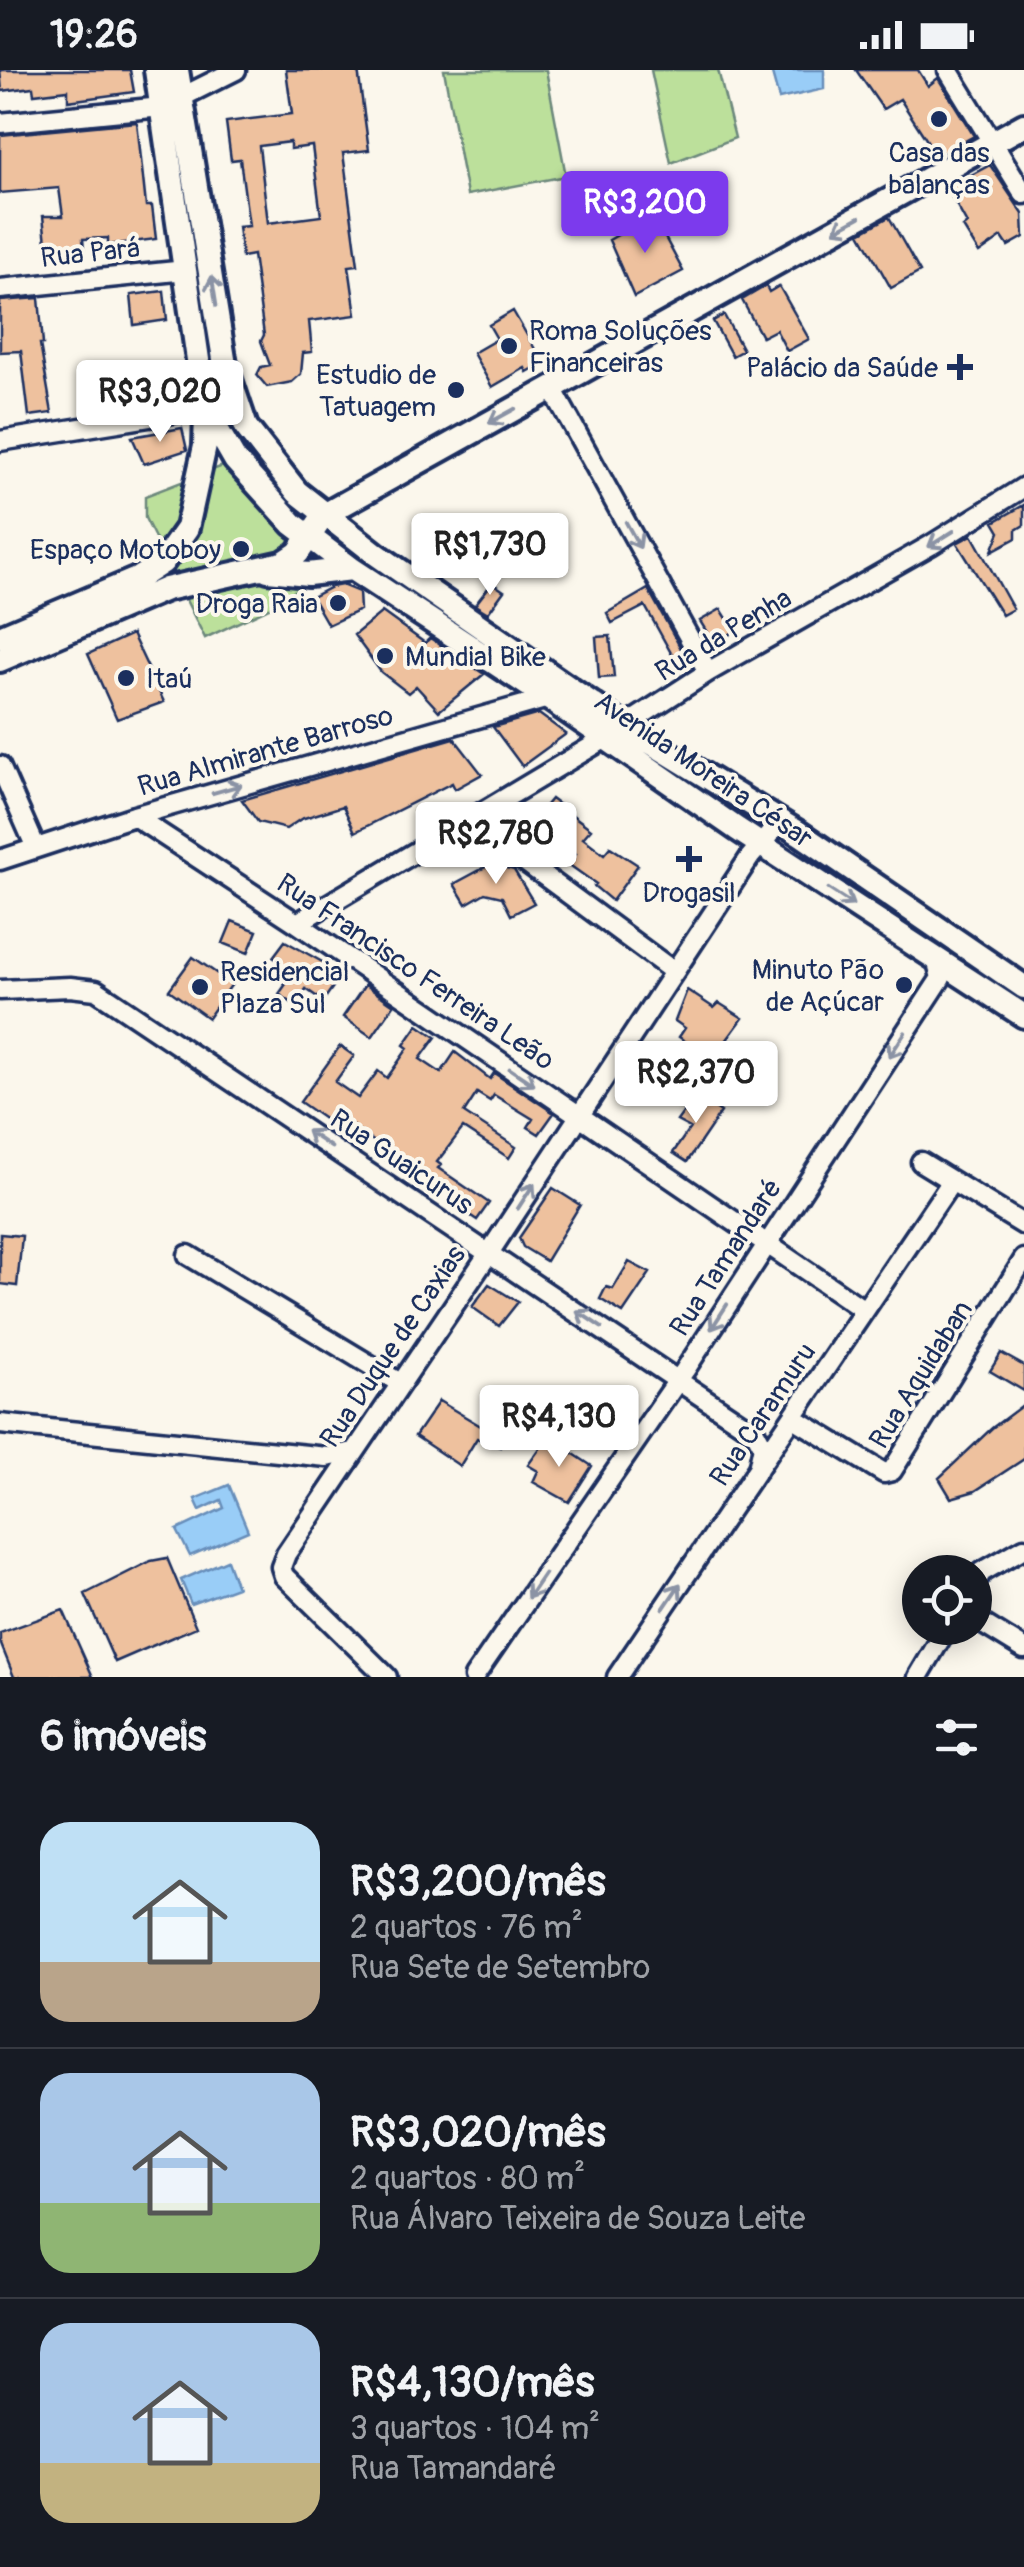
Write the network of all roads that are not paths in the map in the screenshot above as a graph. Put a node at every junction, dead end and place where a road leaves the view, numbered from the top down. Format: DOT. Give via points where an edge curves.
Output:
graph roads {
  1 [pos="156,70"];
  2 [pos="177,70"];
  3 [pos="236,70"];
  4 [pos="948,70"];
  5 [pos="172,103"];
  6 [pos="0,124"];
  7 [pos="1024,125"];
  8 [pos="992,142"];
  9 [pos="1024,194"];
  10 [pos="186,270"];
  11 [pos="0,289"];
  12 [pos="552,388"];
  13 [pos="205,408"];
  14 [pos="0,442"];
  15 [pos="235,460"];
  16 [pos="198,478"];
  17 [pos="1024,487"];
  18 [pos="298,492"];
  19 [pos="324,515"];
  20 [pos="186,528"];
  21 [pos="309,538"];
  22 [pos="264,569"];
  23 [pos="352,569"];
  24 [pos="220,576"];
  25 [pos="0,637"];
  26 [pos="0,660"];
  27 [pos="708,672"];
  28 [pos="548,698"];
  29 [pos="615,732"];
  30 [pos="0,766"];
  31 [pos="744,800"];
  32 [pos="134,816"];
  33 [pos="467,819"];
  34 [pos="780,822"];
  35 [pos="755,847"];
  36 [pos="36,848"];
  37 [pos="1,861"];
  38 [pos="880,922"];
  39 [pos="297,924"];
  40 [pos="937,962"];
  41 [pos="673,972"];
  42 [pos="1020,980"];
  43 [pos="0,990"];
  44 [pos="1024,1016"];
  45 [pos="579,1114"];
  46 [pos="921,1162"];
  47 [pos="952,1181"];
  48 [pos="1024,1225"];
  49 [pos="767,1244"];
  50 [pos="489,1253"];
  51 [pos="188,1255"];
  52 [pos="1024,1259"];
  53 [pos="864,1310"];
  54 [pos="678,1379"];
  55 [pos="400,1383"];
  56 [pos="792,1421"];
  57 [pos="0,1424"];
  58 [pos="756,1433"];
  59 [pos="354,1452"];
  60 [pos="758,1469"];
  61 [pos="1024,1548"];
  62 [pos="992,1566"];
  63 [pos="992,1629"];
  64 [pos="937,1645"];
  65 [pos="1024,1649"];
  66 [pos="387,1677"];
  67 [pos="474,1677"];
  68 [pos="617,1677"];
  69 [pos="918,1677"];
  1 -- 5 [label="main road"];
  2 -- 5 [label="main road"];
  3 -- 5 [label="street"];
  4 -- 8 [label="street"];
  5 -- 6 [label="street"];
  5 -- 10 [label="main road"];
  18 -- 5 [label="main road, one-way" via="259,448 225,365"];
  7 -- 8 [label="main road"];
  8 -- 9 [label="street"];
  8 -- 12 [label="main road, one-way"];
  10 -- 11 [label="street, Rua Pará"];
  10 -- 13 [label="main road"];
  12 -- 19 [label="main road, one-way"];
  12 -- 27 [label="street, one-way"];
  13 -- 14 [label="street"];
  13 -- 15 [label="main road, Avenida Moreira César"];
  13 -- 16 [label="main road"];
  15 -- 16 [label="main road"];
  15 -- 18 [label="main road" via="255,461"];
  15 -- 21 [label="main road, Avenida Moreira César"];
  16 -- 20 [label="main road"];
  17 -- 27 [label="street, Rua da Penha, one-way"];
  18 -- 19 [label="main road, Avenida Moreira César"];
  19 -- 21 [label="main road"];
  19 -- 29 [label="main road, Avenida Moreira César"];
  20 -- 24 [label="main road" via="186,564"];
  20 -- 25 [label="main road" via="163,562 137,579"];
  21 -- 22 [label="main road" via="294,558"];
  21 -- 23 [label="main road, Avenida Moreira César"];
  22 -- 23 [label="main road"];
  22 -- 24 [label="main road"];
  23 -- 28 [label="main road, Avenida Moreira César"];
  24 -- 26 [label="main road" via="138,600"];
  27 -- 29 [label="street, Rua da Penha"];
  28 -- 29 [label="main road, Avenida Moreira César"];
  32 -- 28 [label="street, Rua Almirante Barroso, one-way"];
  29 -- 31 [label="main road, Avenida Moreira César"];
  29 -- 33 [label="street, Rua da Penha"];
  29 -- 35 [label="main road, Avenida Moreira César"];
  30 -- 36 [label="street"];
  31 -- 34 [label="main road, Avenida Moreira César"];
  31 -- 35 [label="street" via="756,821"];
  32 -- 36 [label="street, Rua Almirante Barroso"];
  32 -- 39 [label="street, Rua Francisco Ferreira Leão"];
  33 -- 39 [label="street, Rua da Penha"];
  33 -- 41 [label="street"];
  34 -- 35 [label="street, Rua Duque de Caxias"];
  34 -- 42 [label="main road, Avenida Moreira César"];
  35 -- 38 [label="main road, Avenida Moreira César, one-way"];
  35 -- 41 [label="street, Rua Duque de Caxias"];
  36 -- 37 [label="street, Rua Almirante Barroso"];
  38 -- 40 [label="main road, Avenida Moreira César"];
  38 -- 42 [label="main road" via="999,987"];
  39 -- 45 [label="street, Rua Francisco Ferreira Leão, one-way"];
  40 -- 44 [label="main road, Avenida Moreira César"];
  40 -- 49 [label="street, Rua Tamandaré, one-way" via="940,978"];
  41 -- 45 [label="street, Rua Duque de Caxias"];
  50 -- 43 [label="street, Rua Guaicurus, one-way" via="96,990"];
  45 -- 49 [label="street, Rua Francisco Ferreira Leão"];
  50 -- 45 [label="street, Rua Duque de Caxias, one-way"];
  46 -- 47 [label="street"];
  47 -- 48 [label="street"];
  47 -- 53 [label="street, Rua Caramuru"];
  49 -- 53 [label="street, Rua Francisco Ferreira Leão"];
  49 -- 54 [label="street, Rua Tamandaré, one-way"];
  54 -- 50 [label="street, Rua Guaicurus, one-way"];
  50 -- 55 [label="street, Rua Duque de Caxias"];
  51 -- 55 [label="street"];
  52 -- 56 [label="street, Rua Aquidaban" via="892,1471"];
  53 -- 56 [label="street, Rua Caramuru"];
  54 -- 58 [label="street, Rua Guaicurus"];
  54 -- 67 [label="street, Rua Tamandaré, one-way"];
  55 -- 59 [label="street, Rua Duque de Caxias"];
  56 -- 58 [label="street" via="774,1434"];
  56 -- 60 [label="street, Rua Caramuru"];
  57 -- 59 [label="street" via="328,1457"];
  58 -- 60 [label="street" via="763,1446"];
  59 -- 66 [label="street, Rua Duque de Caxias" via="281,1567"];
  68 -- 60 [label="street, Rua Caramuru, one-way"];
  61 -- 62 [label="street"];
  63 -- 65 [label="street"];
  64 -- 69 [label="street"];
}
